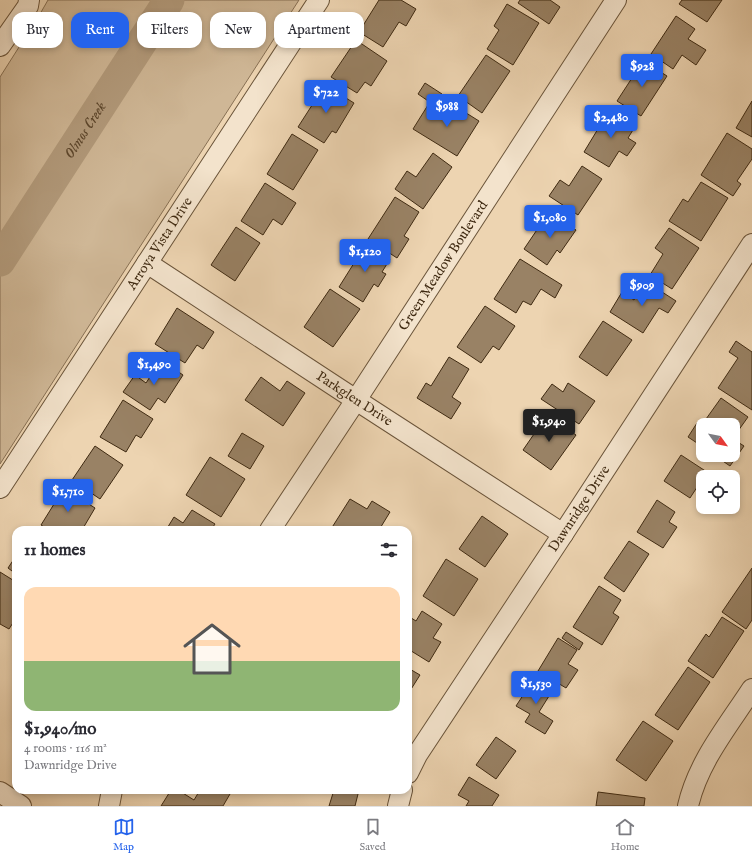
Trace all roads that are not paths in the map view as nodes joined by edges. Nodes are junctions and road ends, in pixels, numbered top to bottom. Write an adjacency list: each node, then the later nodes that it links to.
1 (29, 0): 4 (street)
2 (319, 0): 6 (street, Arroya Vista Drive)
3 (616, 0): 7 (street, Green Meadow Boulevard)
4 (0, 46)
5 (750, 250): 10 (street, Dawnridge Drive)
6 (147, 263): 7 (street, Parkglen Drive); 8 (street, Arroya Vista Drive)
7 (356, 400): 9 (street, Green Meadow Boulevard); 10 (street, Parkglen Drive)
8 (0, 488)
9 (273, 526)
10 (563, 534): 12 (street, Dawnridge Drive)
11 (752, 689): 19 (street)
12 (412, 765)
13 (0, 792): 16 (street)
14 (111, 794): 17 (street)
15 (401, 794): 18 (street)
16 (21, 806)
17 (109, 806)
18 (398, 806)
19 (688, 806)

